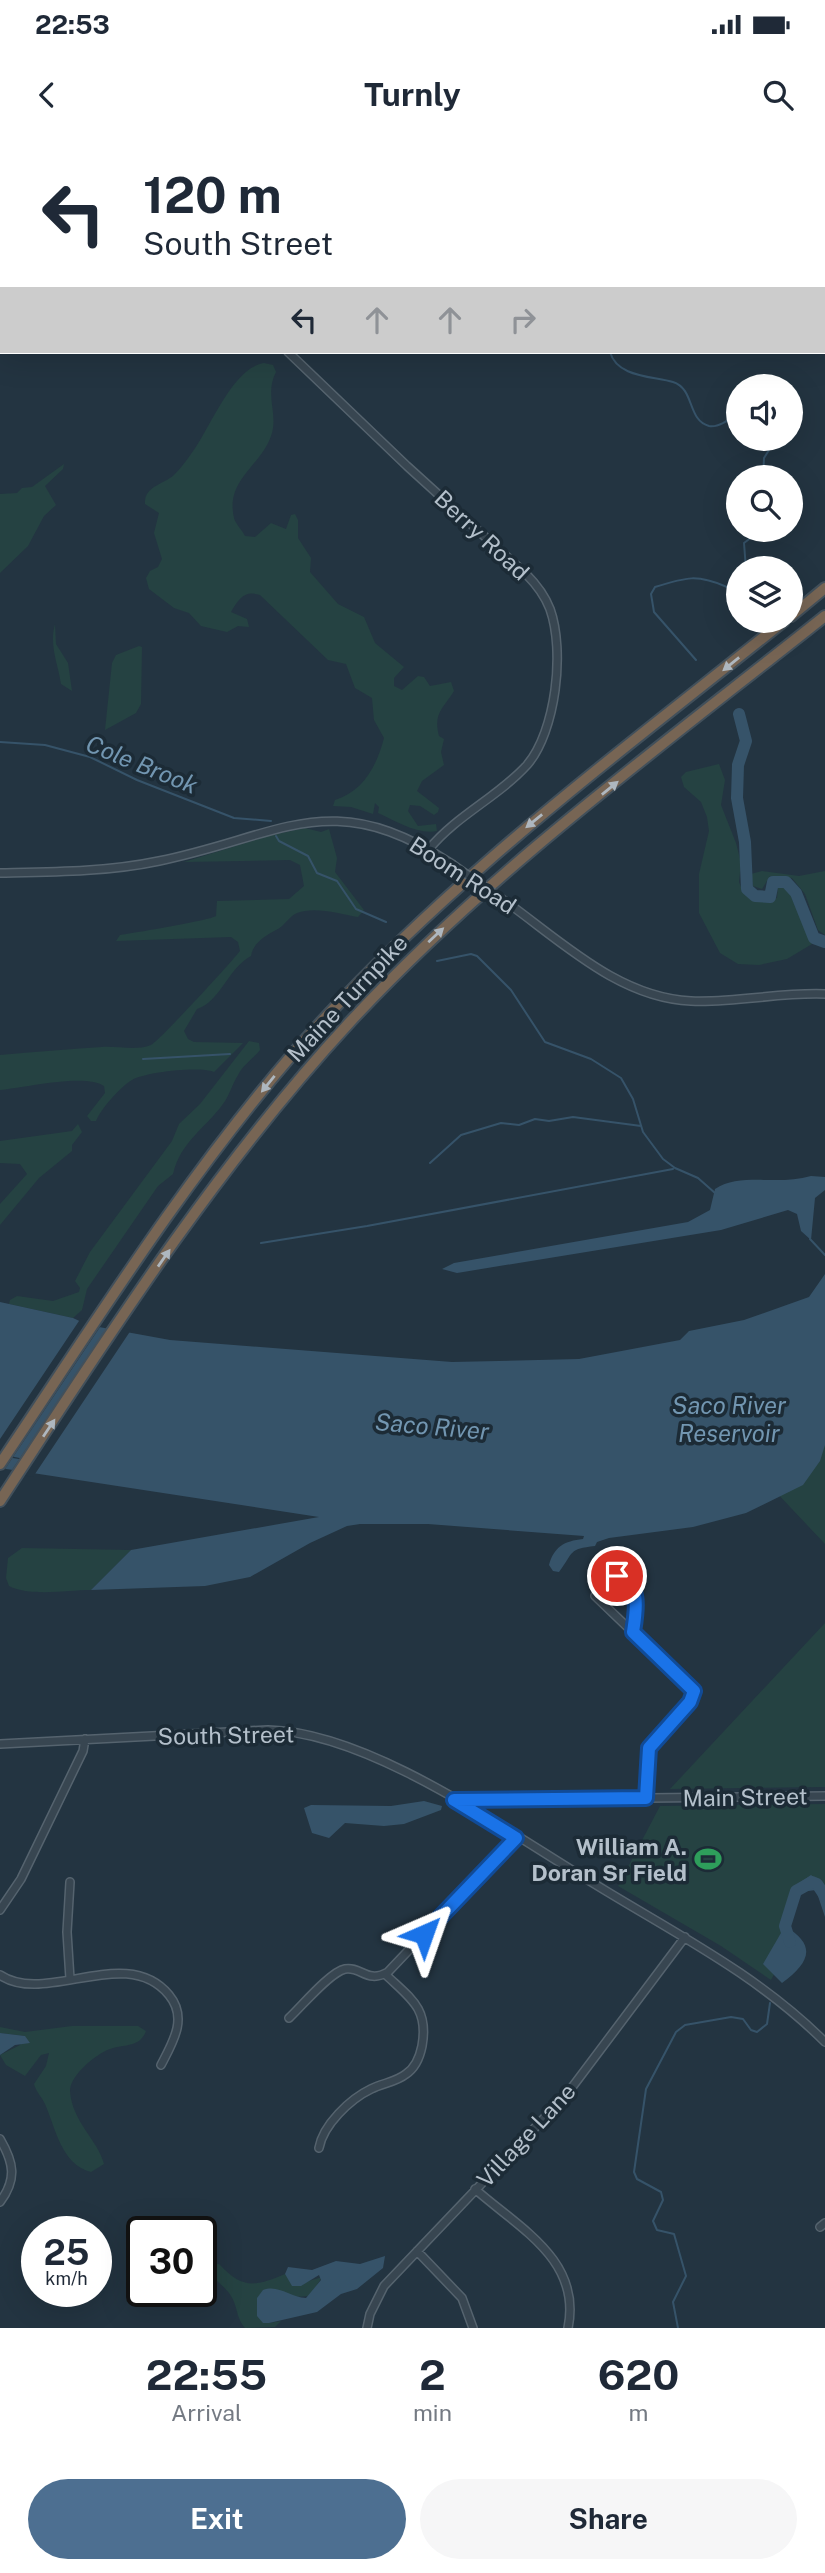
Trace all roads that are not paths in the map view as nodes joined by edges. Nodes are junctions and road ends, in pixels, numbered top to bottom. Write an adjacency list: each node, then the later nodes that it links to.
1 (290, 354): 6 (street, Berry Road)
2 (825, 588): 3 (highway)
3 (803, 606)
4 (825, 615): 10 (highway, Maine Turnpike, one-way to 4)
5 (769, 633): 9 (highway, Maine Turnpike, one-way to 9)
6 (429, 849): 7 (street, Boom Road); 8 (street, Boom Road, bridge)
7 (0, 873)
8 (825, 994)
9 (0, 1464)
10 (0, 1502)
11 (633, 1632): 11 (street); 15 (street)
12 (85, 1739): 13 (street, South Street); 16 (street, South Street); 19 (street)
13 (0, 1744)
14 (825, 1796): 15 (street, Main Street)
15 (646, 1798): 16 (street, Main Street)
16 (454, 1800): 17 (street, South Street)
17 (516, 1838): 20 (street, South Street); 22 (street)
18 (71, 1882): 23 (street)
19 (0, 1910)
20 (685, 1937): 25 (street, South Street); 29 (street, Village Lane)
21 (0, 1975): 23 (street)
22 (385, 1975): 24 (street); 28 (street)
23 (70, 1979): 26 (street)
24 (289, 2018)
25 (825, 2042)
26 (161, 2064)
27 (0, 2139): 30 (street)
28 (319, 2148)
29 (475, 2189): 31 (street, Village Lane); 34 (street)
30 (0, 2202)
31 (417, 2251): 32 (street, Village Lane); 33 (street)
32 (367, 2328)
33 (473, 2328)
34 (568, 2328)

